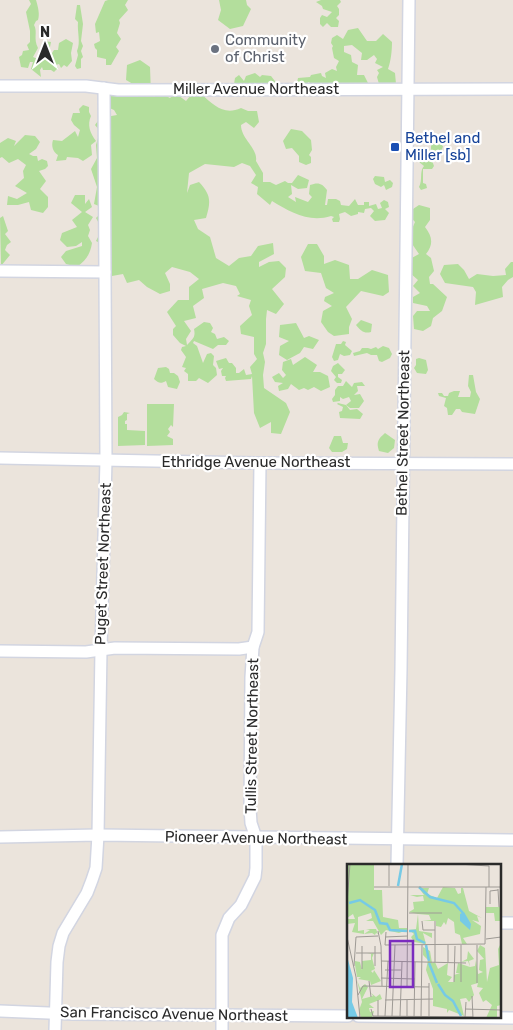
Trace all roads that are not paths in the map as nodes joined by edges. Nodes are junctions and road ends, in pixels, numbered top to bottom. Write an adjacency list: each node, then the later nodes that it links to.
1 (409, 0): 4 (street, Bethel Street Northeast)
2 (0, 86): 3 (street, Miller Avenue Northeast)
3 (104, 88): 4 (street, Miller Avenue Northeast); 7 (street, Puget Street Northeast)
4 (407, 88): 5 (street, Miller Avenue Northeast); 11 (street, Bethel Street Northeast)
5 (513, 89)
6 (0, 272): 7 (street)
7 (105, 272): 9 (street, Puget Street Northeast)
8 (0, 458): 9 (street, Ethridge Avenue Northeast)
9 (106, 460): 10 (street, Ethridge Avenue Northeast); 14 (street, Puget Street Northeast)
10 (260, 463): 11 (street, Ethridge Avenue Northeast); 13 (street, Tullis Street Northeast)
11 (403, 463): 12 (street, Ethridge Avenue Northeast); 19 (street, Bethel Street Northeast)
12 (513, 464)
13 (253, 647): 14 (street); 18 (street, Tullis Street Northeast)
14 (101, 650): 15 (street); 16 (street, Puget Street Northeast)
15 (0, 651)
16 (98, 835): 17 (street, Pioneer Avenue Northeast); 18 (street, Pioneer Avenue Northeast); 25 (street, Puget Street Northeast)
17 (0, 837)
18 (256, 838): 19 (street, Pioneer Avenue Northeast); 26 (street, Tullis Street Northeast)
19 (398, 839): 20 (street, Pioneer Avenue Northeast); 21 (street, Bethel Street Northeast)
20 (513, 840)
21 (397, 864)
22 (500, 923): 23 (street)
23 (513, 923)
24 (0, 1012): 25 (street, San Francisco Avenue Northeast)
25 (55, 1013): 26 (street, San Francisco Avenue Northeast); 30 (street, Puget Street Northeast)
26 (221, 1014): 27 (street, San Francisco Avenue Northeast); 31 (street, Tullis Street Northeast)
27 (347, 1016)
28 (500, 1018): 29 (street)
29 (513, 1018)
30 (55, 1030)
31 (222, 1030)

